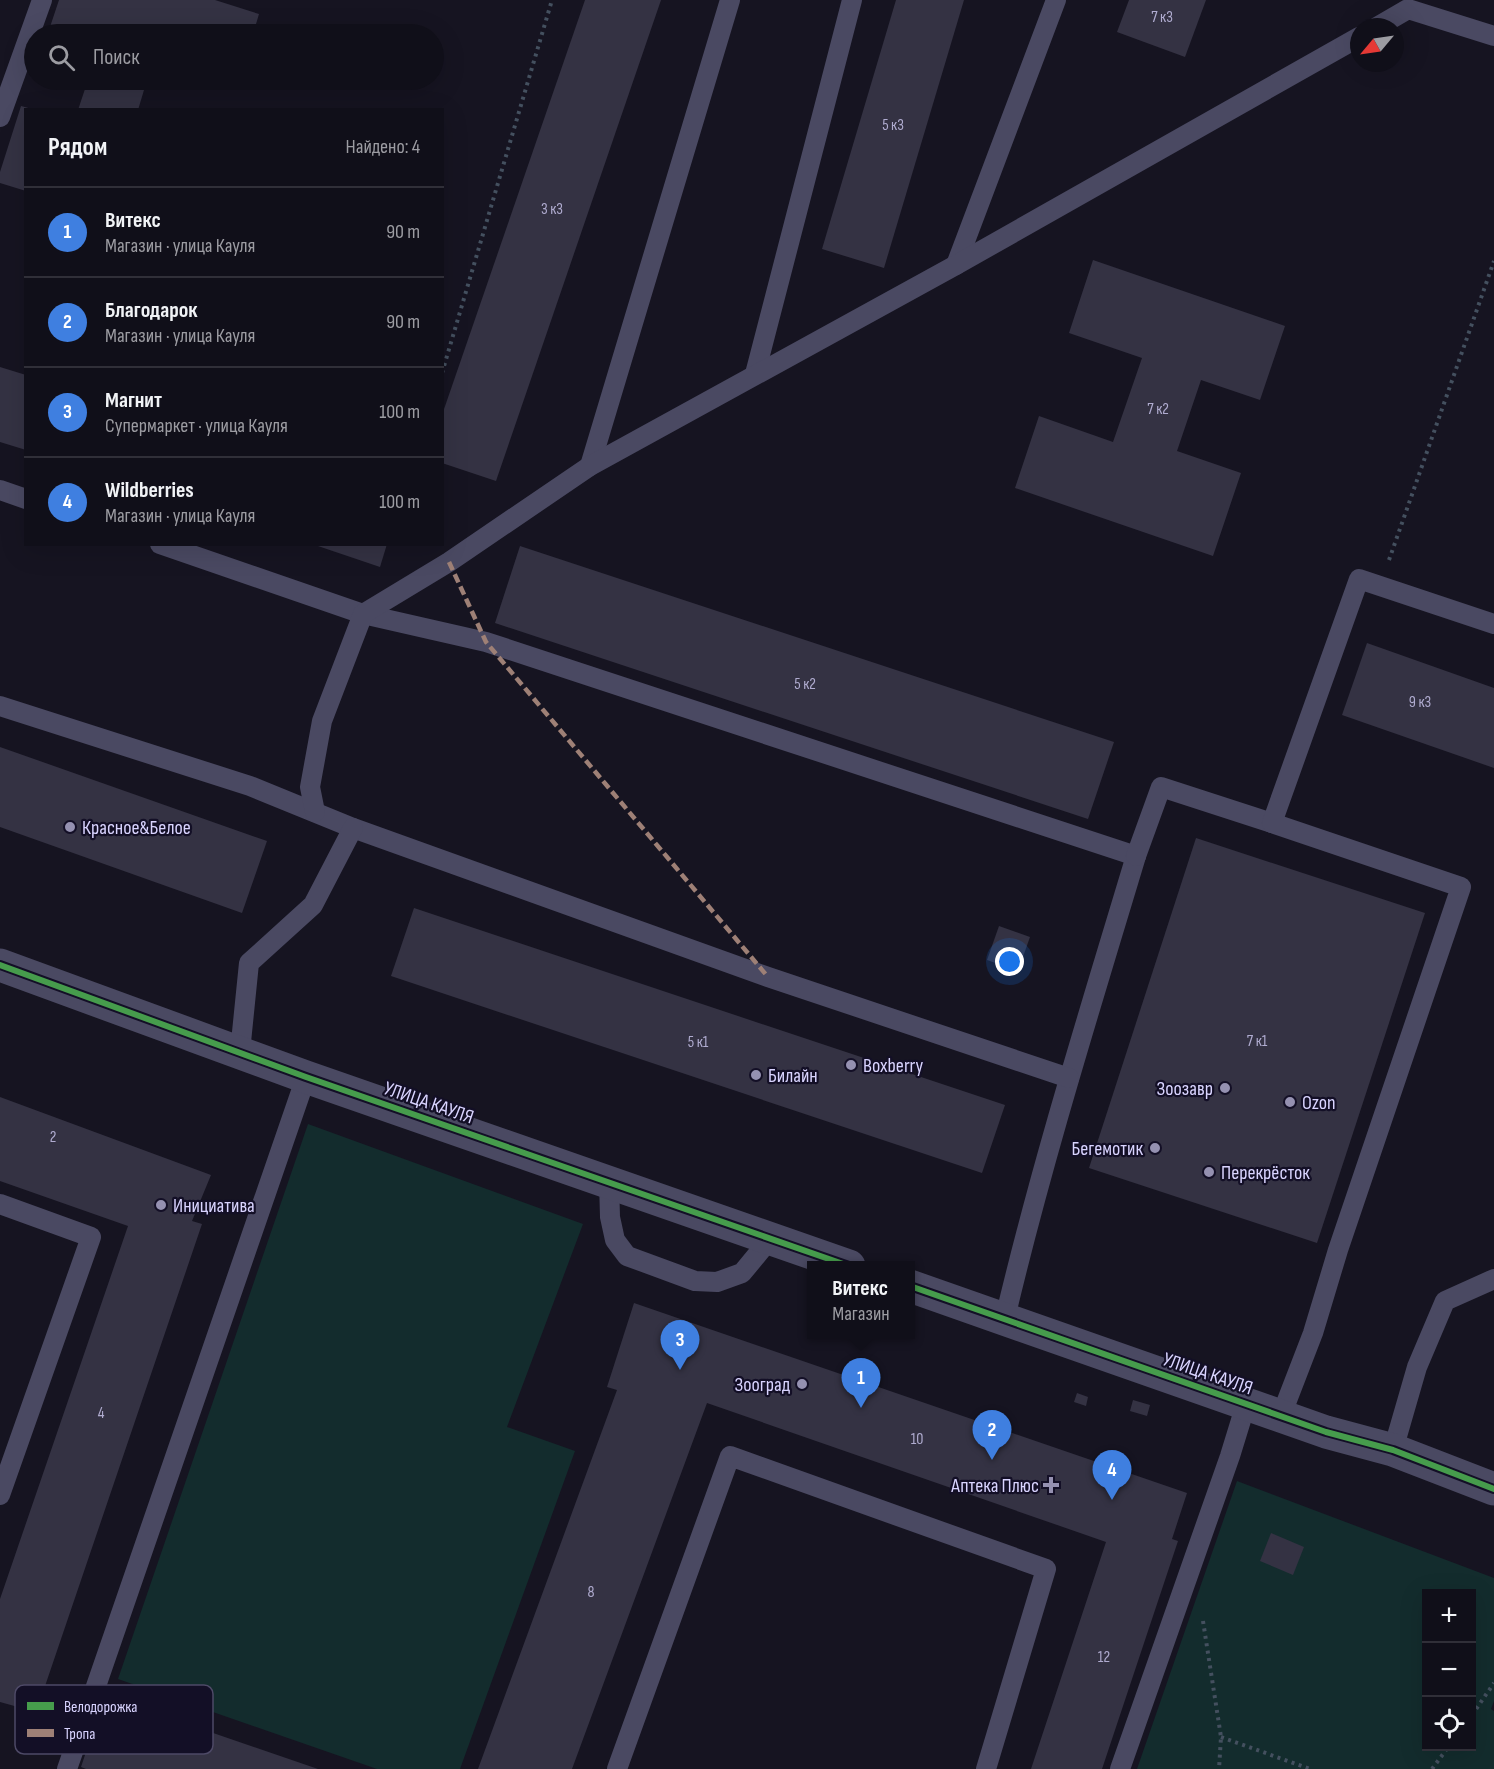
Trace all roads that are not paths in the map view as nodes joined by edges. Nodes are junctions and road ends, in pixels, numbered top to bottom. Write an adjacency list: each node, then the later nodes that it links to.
1 (42, 0): 7 (lane)
2 (730, 0): 14 (lane)
3 (852, 0): 13 (lane)
4 (1056, 0): 12 (lane)
5 (1410, 5): 6 (lane); 8 (lane)
6 (1390, 18)
7 (33, 24)
8 (1494, 36)
9 (1350, 42): 12 (lane)
10 (24, 50): 11 (lane)
11 (0, 117)
12 (956, 265): 13 (lane)
13 (755, 374): 14 (lane)
14 (590, 466): 18 (lane)
15 (0, 490): 16 (lane)
16 (24, 498)
17 (166, 546): 18 (lane)
18 (363, 614): 21 (lane); 24 (lane)
19 (1494, 624): 22 (lane)
20 (0, 706): 21 (lane)
21 (315, 812): 23 (lane)
22 (1272, 823): 24 (lane); 37 (lane)
23 (353, 828): 26 (lane); 28 (lane)
24 (1136, 856): 28 (lane)
25 (0, 965): 26 (street, УЛИЦА КАУЛЯ)
26 (240, 1052): 27 (street, УЛИЦА КАУЛЯ)
27 (306, 1077): 29 (street, УЛИЦА КАУЛЯ); 41 (lane)
28 (1069, 1078): 35 (lane)
29 (609, 1181): 31 (street, УЛИЦА КАУЛЯ); 31 (lane)
30 (0, 1204): 40 (lane)
31 (770, 1239): 32 (street, УЛИЦА КАУЛЯ)
32 (834, 1261)
33 (1494, 1278): 38 (lane)
34 (915, 1288): 35 (street, УЛИЦА КАУЛЯ)
35 (1005, 1318): 36 (street, УЛИЦА КАУЛЯ)
36 (1246, 1404): 37 (street, УЛИЦА КАУЛЯ); 46 (lane)
37 (1281, 1416): 38 (street, УЛИЦА КАУЛЯ)
38 (1393, 1450): 39 (street, УЛИЦА КАУЛЯ)
39 (1494, 1490)
40 (0, 1495)
41 (96, 1685)
42 (72, 1754): 43 (lane)
43 (67, 1769)
44 (617, 1769): 45 (lane)
45 (986, 1769)
46 (1120, 1769)

